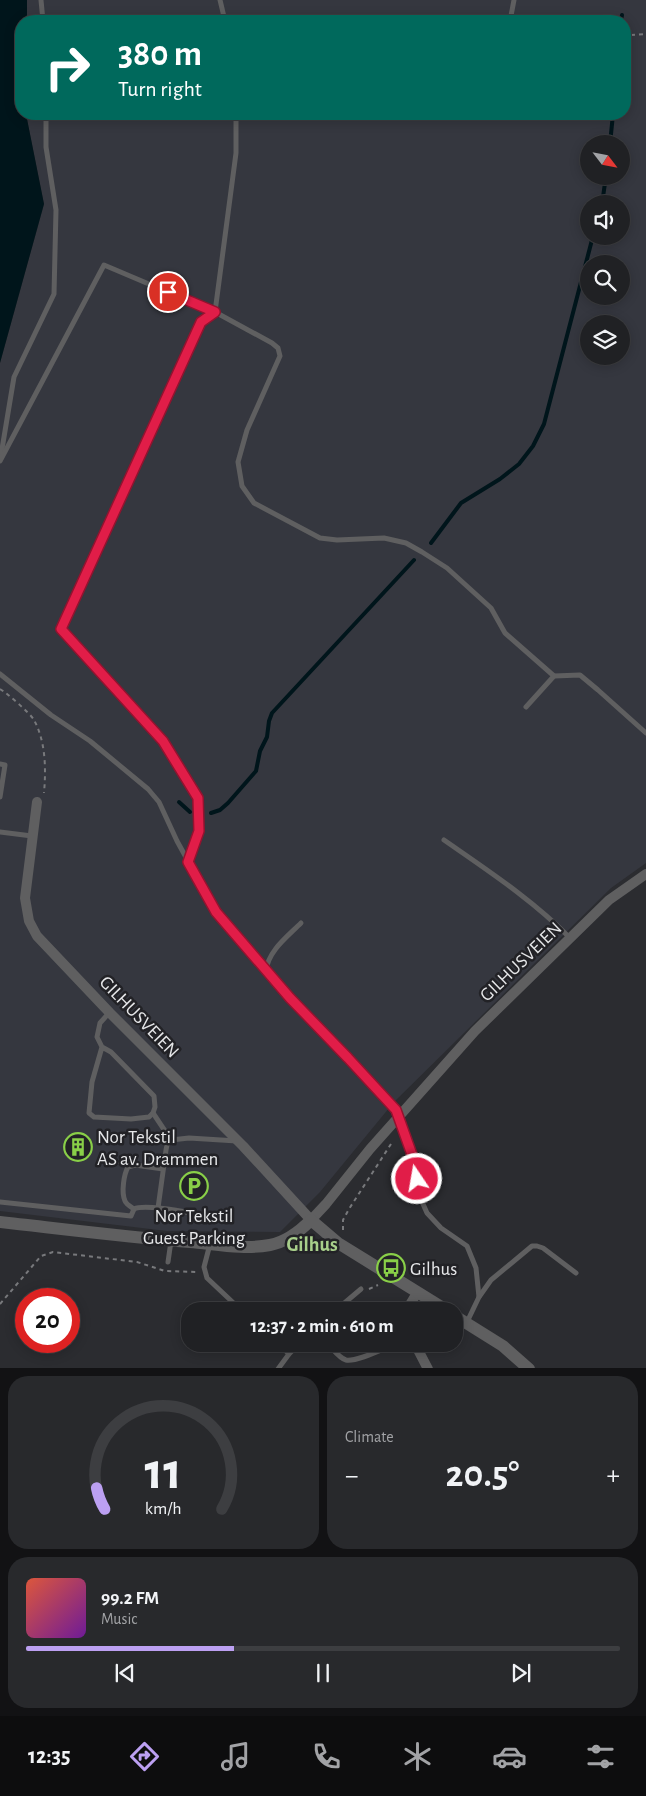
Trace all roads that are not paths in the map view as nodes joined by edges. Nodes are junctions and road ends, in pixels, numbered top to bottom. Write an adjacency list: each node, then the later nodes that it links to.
1 (41, 0): 4 (lane)
2 (220, 0): 5 (lane)
3 (514, 0): 6 (lane)
4 (42, 15)
5 (224, 15)
6 (511, 15)
7 (46, 120): 10 (lane)
8 (236, 120): 9 (lane)
9 (215, 312): 10 (lane); 12 (lane); 21 (lane)
10 (0, 460)
11 (0, 674): 21 (lane)
12 (554, 676): 13 (lane); 14 (lane)
13 (526, 707)
14 (645, 732)
15 (0, 764): 16 (lane)
16 (0, 797)
17 (40, 799): 19 (street, GILHUSVEIEN)
18 (0, 832): 19 (lane)
19 (33, 836): 26 (street, GILHUSVEIEN)
20 (444, 840): 24 (lane)
21 (188, 862): 25 (lane)
22 (646, 874): 24 (street, GILHUSVEIEN)
23 (301, 923): 25 (lane)
24 (570, 938): 29 (street, GILHUSVEIEN)
25 (266, 971): 29 (lane)
26 (110, 1013): 27 (lane); 31 (street, GILHUSVEIEN)
27 (102, 1047): 28 (lane); 28 (lane)
28 (153, 1113): 30 (lane)
29 (397, 1120): 37 (street, GILHUSVEIEN); 45 (lane)
30 (171, 1140): 31 (lane); 32 (lane)
31 (237, 1141): 37 (street, GILHUSVEIEN)
32 (163, 1169): 34 (lane); 35 (lane)
33 (0, 1202): 35 (lane)
34 (158, 1208): 35 (lane); 36 (lane)
35 (134, 1210)
36 (216, 1217)
37 (311, 1220): 40 (street); 44 (street, GILHUSVEIEN)
38 (0, 1222): 39 (street)
39 (171, 1240): 40 (street); 41 (lane)
40 (211, 1244): 46 (lane)
41 (168, 1262)
42 (576, 1273): 45 (lane)
43 (361, 1289): 47 (lane)
44 (417, 1293): 48 (street); 49 (street, GILHUSVEIEN)
45 (479, 1297): 51 (lane)
46 (232, 1302)
47 (346, 1302)
48 (412, 1302)
49 (432, 1302)
50 (463, 1321): 51 (street)
51 (467, 1323): 58 (street)
52 (336, 1352): 53 (lane)
53 (374, 1352)
54 (419, 1352): 57 (street)
55 (289, 1354): 56 (lane)
56 (278, 1368)
57 (428, 1368)
58 (529, 1368)

